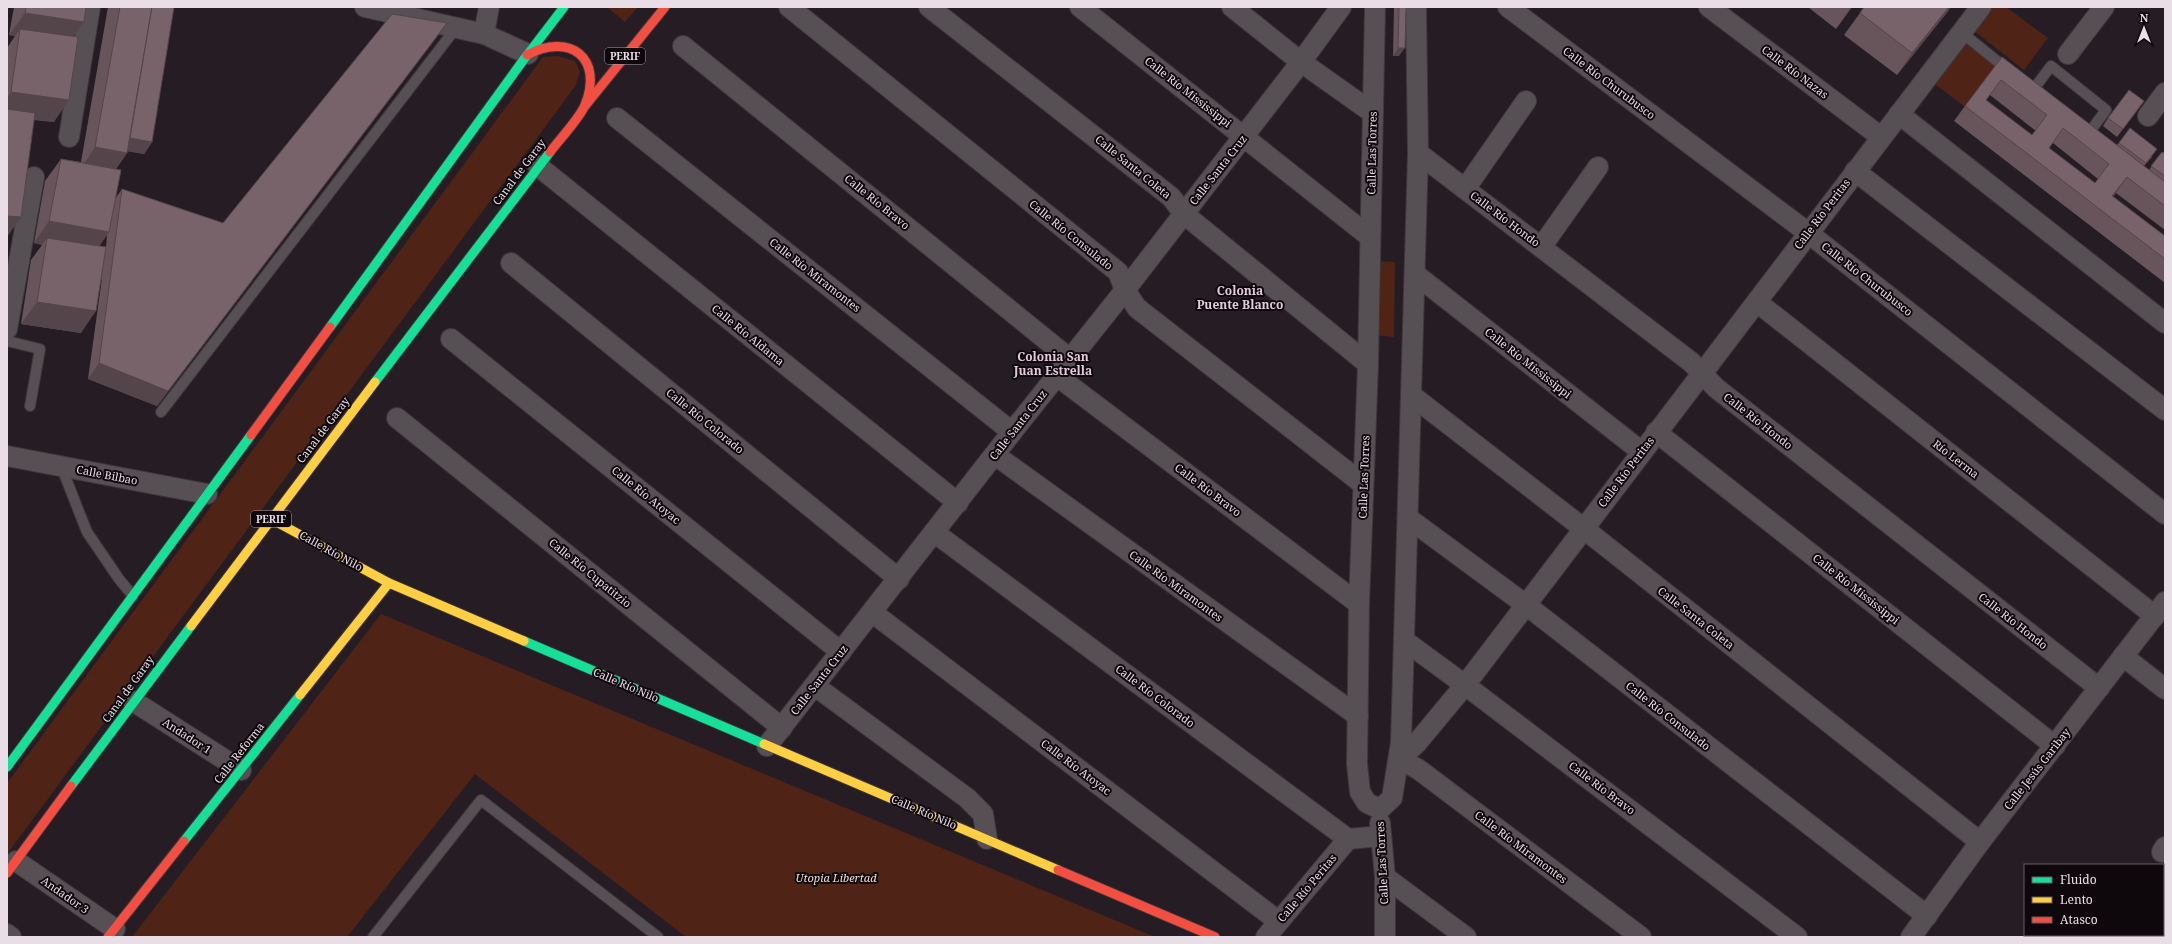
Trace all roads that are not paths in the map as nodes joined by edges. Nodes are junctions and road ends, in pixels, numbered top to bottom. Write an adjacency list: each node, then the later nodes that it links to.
1 (90, 7): 34 (street)
2 (365, 7): 17 (street)
3 (489, 7): 20 (street)
4 (564, 7): 22 (main road)
5 (665, 7): 27 (main road, Canal de Garay / PERIF)
6 (789, 7): 48 (street, Calle Río Consulado)
7 (929, 7): 42 (street, Calle Santa Coleta)
8 (1080, 7): 33 (street, Calle Río Mississippi)
9 (1232, 7): 24 (street)
10 (1341, 7): 24 (street, Calle Santa Cruz)
11 (1375, 7): 28 (street, Calle Las Torres)
12 (1416, 7): 36 (street)
13 (1508, 7): 43 (street, Calle Río Churubusco)
14 (1709, 7): 35 (street, Calle Río Nazas)
15 (2104, 7): 23 (street)
16 (1976, 9): 19 (street, Calle Río Peritas)
17 (405, 11): 18 (street)
18 (456, 28): 20 (street); 61 (lane)
19 (1961, 32): 29 (street, Calle Río Peritas); 32 (lane)
20 (484, 34): 22 (street)
21 (683, 46): 54 (street, Calle Río Bravo)
22 (528, 54): 27 (main road); 70 (main road)
23 (2068, 54)
24 (1301, 62): 28 (street); 33 (street, Calle Santa Cruz)
25 (2165, 93): 30 (street)
26 (1526, 101): 41 (street)
27 (585, 106): 37 (main road, Canal de Garay / PERIF)
28 (1373, 113): 44 (street, Calle Las Torres)
29 (1899, 114): 35 (street, Calle Río Peritas); 50 (street)
30 (2148, 116)
31 (617, 118): 63 (street, Calle Río Miramontes)
32 (2076, 124)
33 (1244, 136): 42 (street, Calle Santa Cruz); 44 (street, Calle Río Mississippi)
34 (69, 137)
35 (1881, 137): 39 (street, Calle Río Peritas)
36 (1418, 153): 41 (street, Calle Río Hondo); 47 (street)
37 (538, 166): 71 (street, Calle Río Aldama); 74 (main road, Canal de Garay / PERIF)
38 (1598, 167): 45 (street)
39 (1855, 171): 43 (street, Calle Río Peritas); 60 (street)
40 (34, 177): 51 (street)
41 (1465, 189): 45 (street, Calle Río Hondo)
42 (1184, 214): 48 (street, Calle Santa Cruz); 55 (street, Calle Santa Coleta)
43 (1807, 232): 49 (street, Calle Río Peritas); 72 (street, Calle Río Churubusco)
44 (1370, 237): 55 (street, Calle Las Torres)
45 (1542, 246): 56 (street, Calle Río Hondo)
46 (511, 262): 77 (street, Calle Río Colorado)
47 (1415, 274): 58 (street); 65 (street, Calle Río Mississippi)
48 (1125, 290): 54 (street, Calle Santa Cruz); 69 (street, Calle Río Consulado)
49 (1757, 302): 56 (street, Calle Río Peritas); 82 (street, Río Lerma)
50 (2165, 323)
51 (7, 329)
52 (451, 339): 85 (street, Calle Río Atoyac)
53 (7, 341): 59 (lane)
54 (1070, 359): 57 (street, Calle Santa Cruz)
55 (1368, 364): 69 (street, Calle Las Torres)
56 (1702, 374): 64 (street, Calle Río Peritas); 89 (street, Calle Río Hondo)
57 (1057, 376): 63 (street, Calle Santa Cruz); 80 (street, Calle Río Bravo)
58 (1411, 395): 73 (street); 75 (street, Calle Santa Coleta)
59 (30, 406)
60 (2165, 410)
61 (161, 412)
62 (397, 418): 93 (street, Calle Río Cupatitzio)
63 (1012, 432): 66 (street, Calle Santa Cruz)
64 (1656, 432): 65 (street, Calle Río Peritas); 95 (street, Calle Río Mississippi)
65 (1642, 452): 75 (street, Calle Río Peritas)
66 (995, 455): 71 (street, Calle Santa Cruz); 92 (street, Calle Río Miramontes)
67 (7, 456): 68 (street, Calle Bilbao)
68 (62, 466): 70 (street, Calle Bilbao); 79 (lane)
69 (1363, 484): 80 (street, Calle Las Torres)
70 (207, 494): 79 (main road)
71 (958, 503): 76 (street, Calle Santa Cruz)
72 (2165, 514)
73 (1408, 518): 81 (street, Calle Río Consulado); 84 (street)
74 (271, 519): 78 (main road, Calle Río Nilo); 91 (main road, Canal de Garay / PERIF)
75 (1583, 528): 81 (street, Calle Río Peritas); 105 (street, Calle Santa Coleta)
76 (935, 533): 77 (street, Calle Santa Cruz); 104 (street, Calle Río Colorado)
77 (899, 579): 83 (street, Calle Santa Cruz)
78 (389, 583): 94 (main road, Calle Río Nilo); 100 (main road, Calle Reforma)
79 (133, 596): 97 (main road)
80 (1360, 604): 92 (street, Calle Las Torres)
81 (1526, 606): 87 (street, Calle Río Peritas); 108 (street, Calle Río Consulado)
82 (2160, 609): 86 (street, Calle Jesús Garibay)
83 (873, 613): 85 (street, Calle Santa Cruz); 109 (street, Calle Río Atoyac)
84 (1405, 641): 87 (street, Calle Río Bravo); 98 (street)
85 (841, 652): 88 (street, Calle Santa Cruz)
86 (2123, 656): 89 (street, Calle Jesús Garibay); 90 (street)
87 (1465, 684): 98 (street, Calle Río Peritas); 120 (street, Calle Río Bravo)
88 (815, 686): 93 (street, Calle Santa Cruz); 103 (street)
89 (2099, 688): 95 (street, Calle Jesús Garibay)
90 (2165, 690)
91 (133, 701): 100 (street, Andador 1); 106 (main road, Canal de Garay / PERIF)
92 (1358, 716): 101 (street, Calle Las Torres)
93 (782, 728): 94 (street, Calle Santa Cruz)
94 (767, 746): 103 (main road, Calle Río Nilo)
95 (2055, 746): 105 (street, Calle Jesús Garibay)
96 (7, 749): 97 (lane)
97 (17, 754): 99 (main road)
98 (1399, 759): 101 (street); 119 (street, Calle Río Miramontes)
99 (7, 767)
100 (241, 770): 110 (main road, Calle Reforma)
101 (1380, 810): 102 (street, Calle Las Torres)
102 (1381, 836): 104 (street); 107 (street, Calle Las Torres)
103 (987, 839): 115 (main road, Calle Río Nilo)
104 (1348, 839): 109 (street, Calle Río Peritas)
105 (1980, 842): 108 (street, Calle Jesús Garibay)
106 (12, 867): 110 (street, Andador 3)
107 (1384, 877): 117 (street, Calle Las Torres); 118 (street)
108 (1927, 916): 121 (street, Calle Jesús Garibay)
109 (1278, 921): 116 (street, Calle Río Peritas)
110 (111, 933)
111 (7, 934): 112 (street)
112 (11, 937)
113 (373, 937): 114 (lane)
114 (658, 937)
115 (1215, 937)
116 (1266, 937)
117 (1385, 937)
118 (1466, 937)
119 (1641, 937)
120 (1797, 937)
121 (1911, 937)

